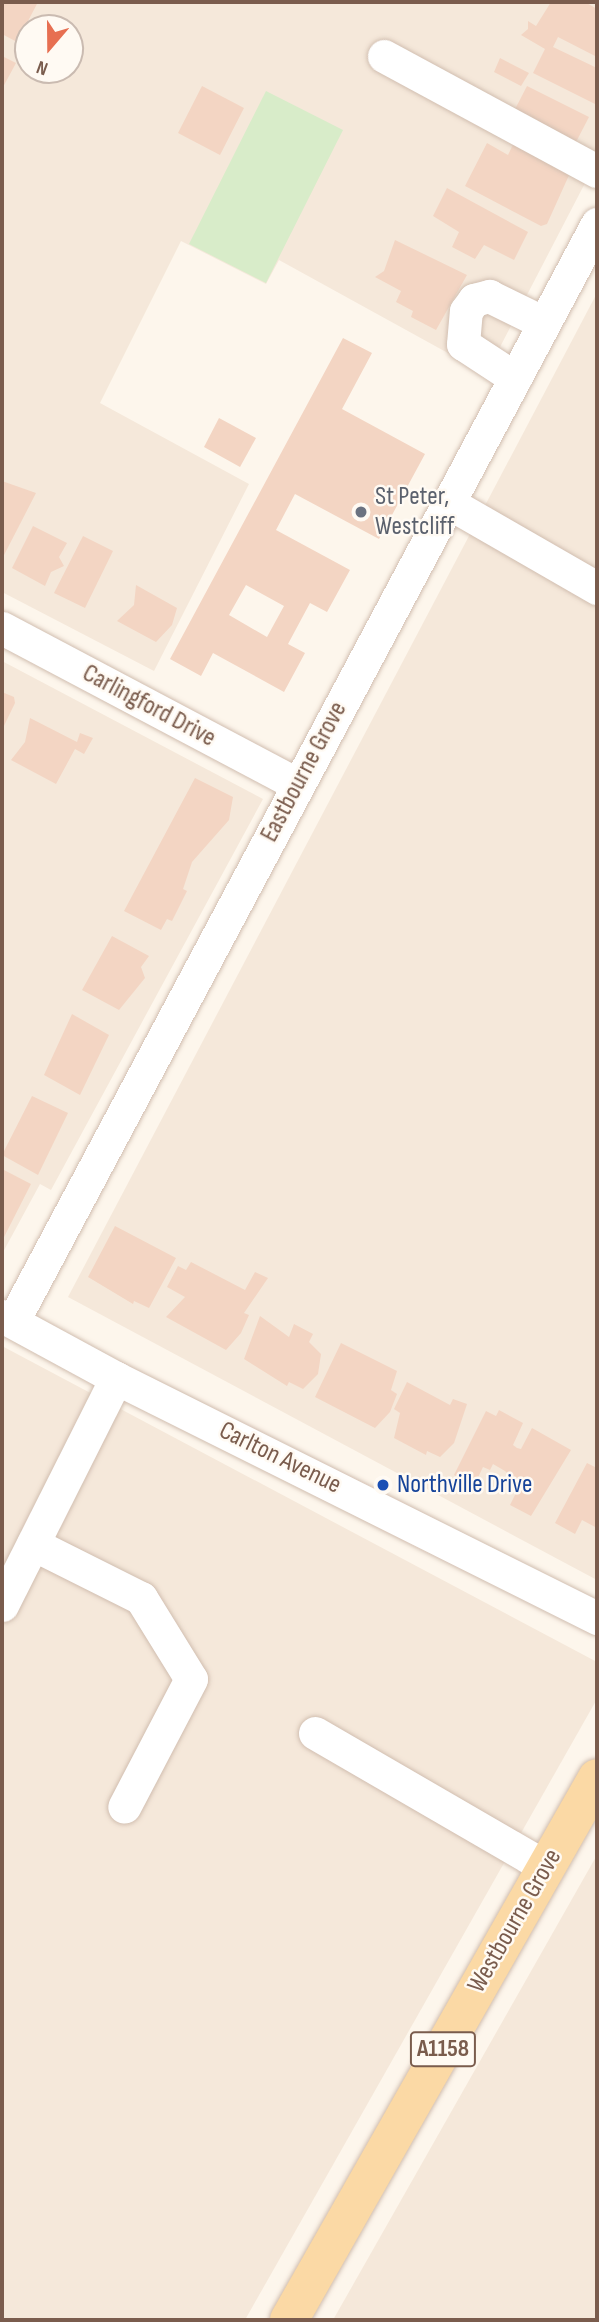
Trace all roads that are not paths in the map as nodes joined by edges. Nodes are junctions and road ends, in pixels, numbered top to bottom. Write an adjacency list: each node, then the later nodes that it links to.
1 (384, 55): 2 (street)
2 (597, 171)
3 (597, 224): 4 (street, Eastbourne Grove)
4 (544, 323): 5 (street, Eastbourne Grove); 5 (street)
5 (515, 378): 6 (street, Eastbourne Grove)
6 (449, 503): 7 (street); 9 (street, Eastbourne Grove)
7 (597, 588)
8 (2, 628): 9 (street, Carlingford Drive)
9 (297, 784): 10 (street, Eastbourne Grove)
10 (7, 1319): 11 (street, Carlton Avenue)
11 (116, 1378): 12 (street); 14 (street, Carlton Avenue)
12 (33, 1544): 13 (street); 17 (street)
13 (2, 1605)
14 (597, 1618)
15 (315, 1733): 18 (street)
16 (597, 1778): 18 (main road, Westbourne Grove / A1158)
17 (124, 1807)
18 (546, 1867): 19 (main road, Westbourne Grove / A1158)
19 (289, 2320)

